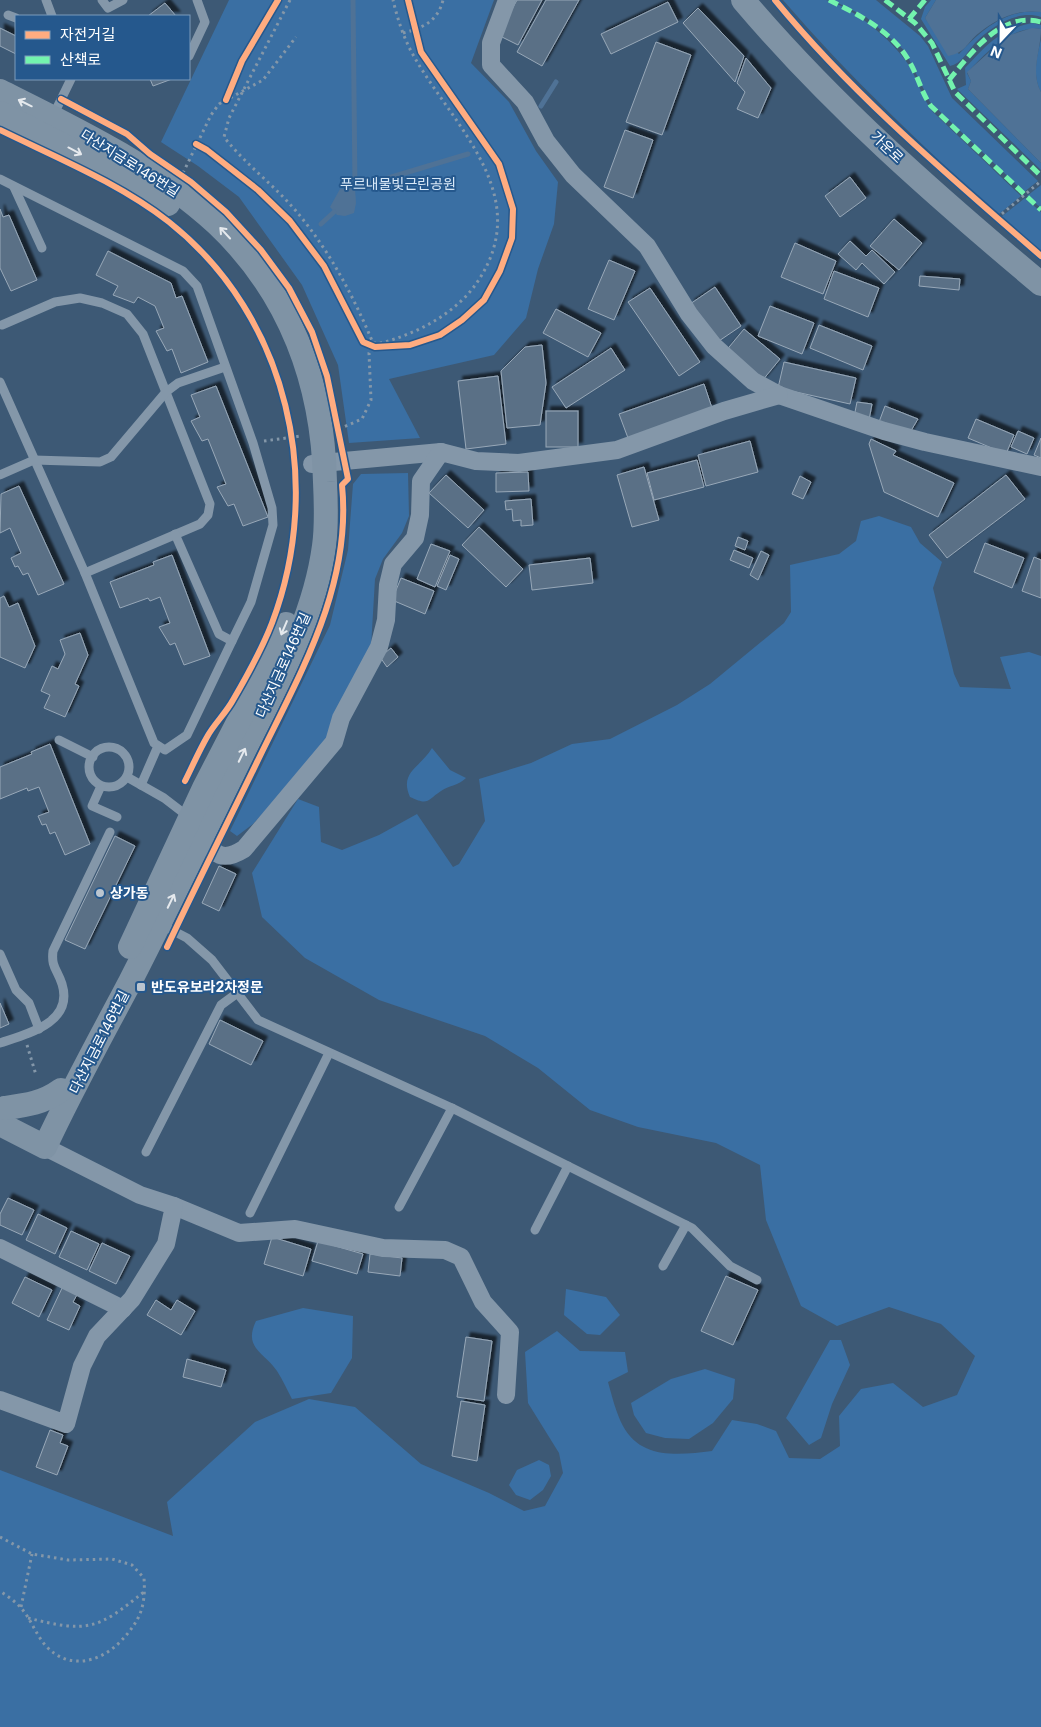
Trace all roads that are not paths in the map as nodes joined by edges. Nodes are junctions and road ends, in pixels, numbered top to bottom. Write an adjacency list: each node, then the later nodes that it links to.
1 (46, 0): 7 (lane)
2 (102, 0): 3 (lane)
3 (123, 0)
4 (197, 0): 8 (lane)
5 (507, 0): 21 (street)
6 (743, 0): 16 (street, 가운로)
7 (52, 15)
8 (190, 54)
9 (71, 80): 12 (lane)
10 (0, 91): 12 (street, 다산지금로146번길, one-way to 10)
11 (0, 113): 12 (street, 다산지금로146번길)
12 (48, 126): 25 (street, 다산지금로146번길, one-way to 25); 25 (street, 다산지금로146번길, one-way to 12)
13 (0, 179): 14 (lane)
14 (14, 187): 15 (lane); 18 (lane)
15 (42, 248)
16 (1041, 284)
17 (1, 327): 20 (lane)
18 (224, 367): 20 (lane); 30 (lane)
19 (0, 382): 22 (lane)
20 (166, 392): 24 (lane); 28 (lane)
21 (779, 395): 23 (street); 26 (street)
22 (3, 399): 24 (lane)
23 (441, 452): 25 (street); 40 (street)
24 (34, 460): 27 (lane); 29 (lane)
25 (327, 463): 38 (street, 다산지금로146번길, one-way to 38); 40 (street, 다산지금로146번길, one-way to 25)
26 (1041, 467)
27 (0, 474)
28 (175, 534): 29 (lane); 30 (lane)
29 (85, 573): 32 (lane)
30 (232, 640): 32 (lane)
31 (58, 740): 33 (lane)
32 (158, 746): 35 (lane)
33 (93, 757): 34 (lane); 36 (lane)
34 (127, 777): 35 (lane); 36 (lane)
35 (141, 785): 38 (lane)
36 (101, 786): 37 (lane)
37 (117, 817)
38 (190, 818): 40 (lane); 47 (street, 다산지금로146번길)
39 (110, 832): 44 (lane)
40 (202, 838): 41 (street, 다산지금로146번길, one-way to 40)
41 (160, 924): 43 (lane); 50 (street, 다산지금로146번길)
42 (0, 954): 44 (lane)
43 (236, 994): 46 (lane); 51 (lane)
44 (39, 1029): 45 (lane)
45 (0, 1043)
46 (329, 1053): 48 (lane); 55 (lane)
47 (61, 1090): 49 (street); 50 (street, 다산지금로146번길)
48 (452, 1108): 52 (lane); 54 (lane)
49 (2, 1112): 50 (street)
50 (43, 1138): 53 (street)
51 (146, 1152)
52 (568, 1166): 56 (lane); 57 (lane)
53 (166, 1203): 61 (street); 62 (street)
54 (399, 1207)
55 (250, 1213)
56 (686, 1225): 59 (lane); 60 (lane)
57 (535, 1230)
58 (0, 1248): 61 (street)
59 (663, 1266)
60 (758, 1280)
61 (123, 1309): 63 (street)
62 (506, 1395)
63 (0, 1400)

